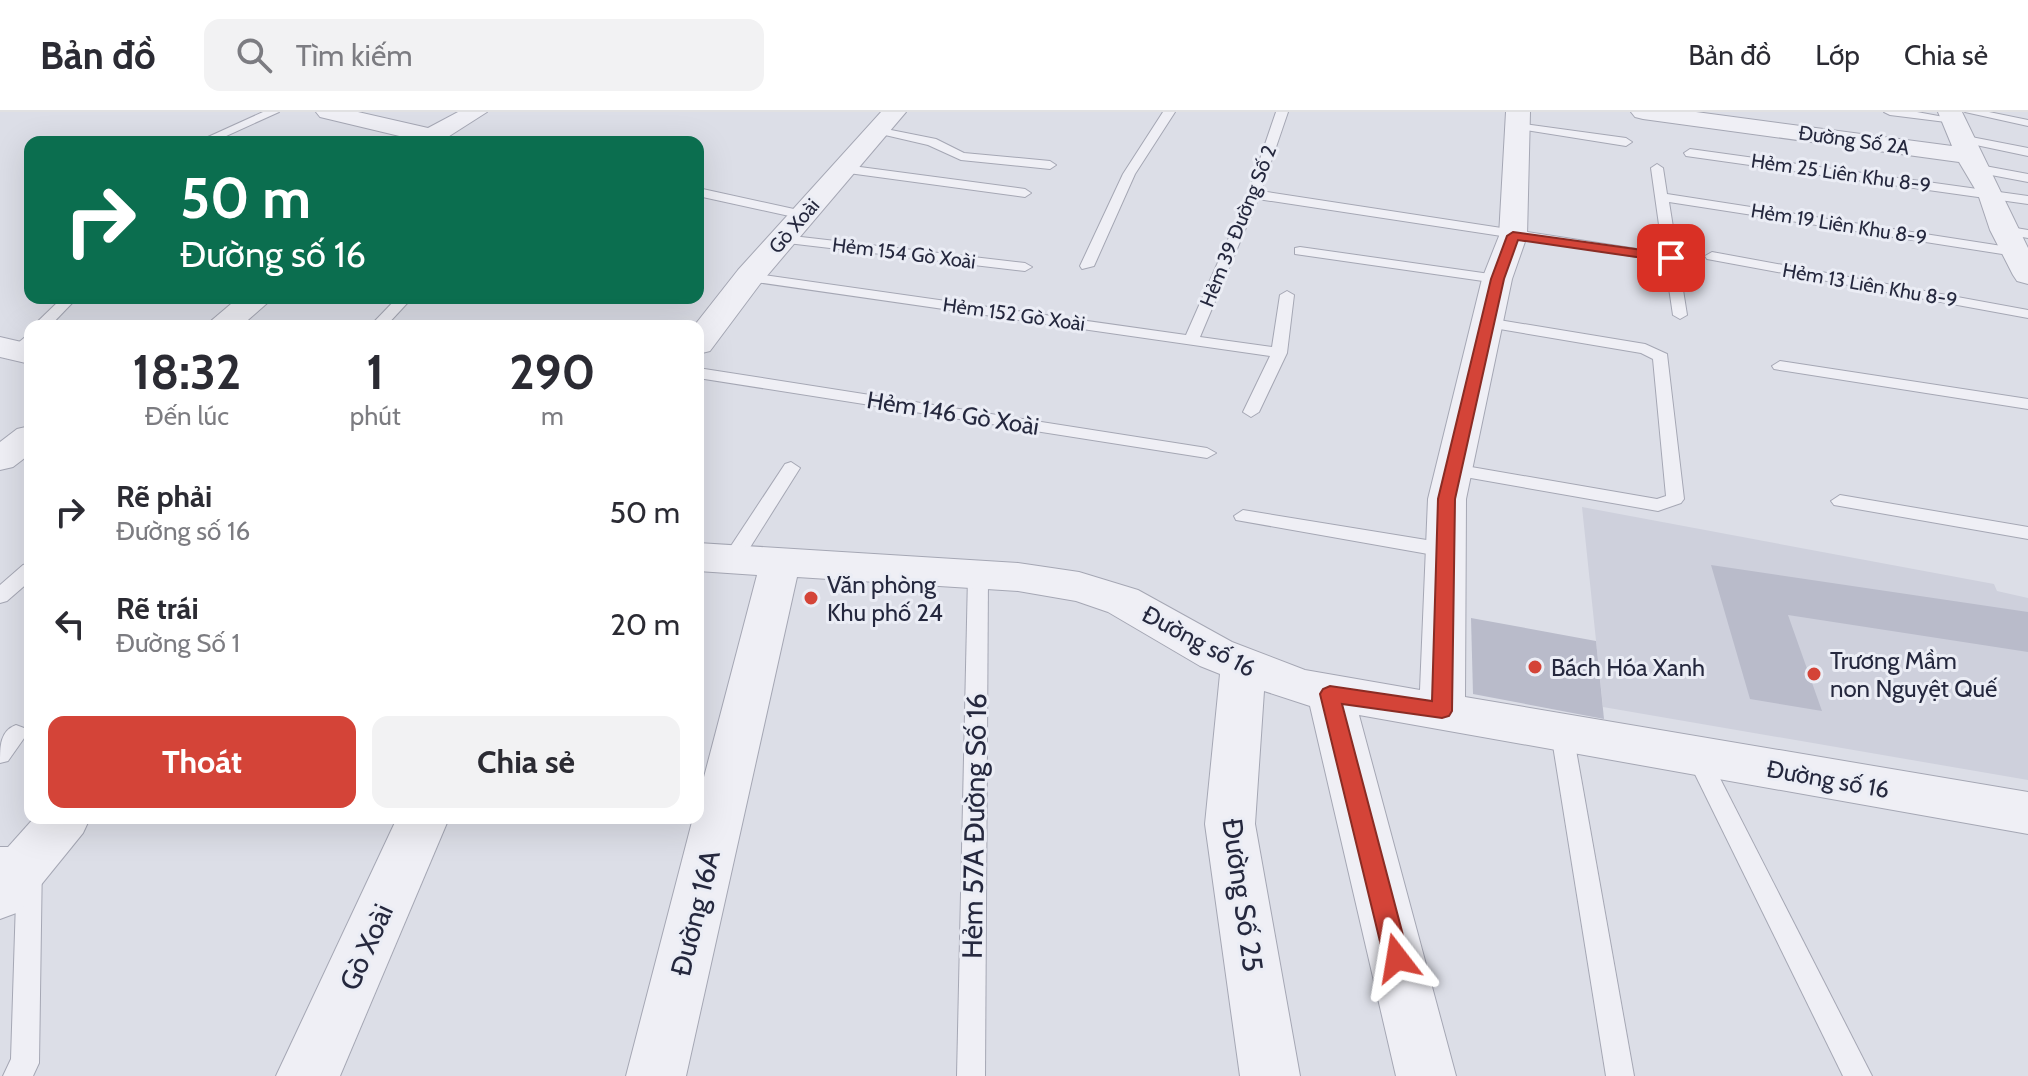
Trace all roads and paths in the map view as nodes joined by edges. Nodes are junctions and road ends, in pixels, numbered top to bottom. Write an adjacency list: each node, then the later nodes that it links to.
1 (273, 112): 12 (lane)
2 (328, 112): 13 (street)
3 (475, 112): 14 (street)
4 (1169, 112): 35 (lane)
5 (1282, 112): 24 (lane, Hẻm 39 Đường Số 2)
6 (1643, 112): 11 (street, Đường Số 2A)
7 (1890, 112): 11 (lane)
8 (1518, 119): 15 (lane); 29 (street)
9 (885, 121): 18 (lane); 20 (street, Gò Xoài)
10 (2028, 123): 11 (lane)
11 (1963, 135): 16 (lane); 21 (lane); 25 (street)
12 (217, 136)
13 (415, 136)
14 (431, 136)
15 (1626, 142)
16 (2028, 152)
17 (1690, 153): 25 (lane, Hẻm 25 Liên Khu 8-9)
18 (1050, 165)
19 (1657, 168): 26 (lane)
20 (845, 169): 23 (lane); 28 (street, Gò Xoài)
21 (2028, 178)
22 (704, 193): 28 (lane)
23 (1025, 193)
24 (1254, 194): 29 (lane); 50 (lane, Hẻm 39 Đường Số 2)
25 (1991, 194): 27 (lane, Hẻm 25 Liên Khu 8-9); 31 (street)
26 (1664, 197): 31 (lane, Hẻm 19 Liên Khu 8-9); 34 (lane)
27 (2028, 200)
28 (803, 215): 30 (street, Gò Xoài)
29 (1513, 236): 34 (lane); 38 (street)
30 (784, 239): 36 (lane, Hẻm 154 Gò Xoài); 37 (street, Gò Xoài)
31 (2019, 248)
32 (1300, 251): 38 (lane)
33 (1712, 256): 43 (lane, Hẻm 13 Liên Khu 8-9)
34 (1671, 258): 44 (lane)
35 (1087, 266)
36 (1025, 267)
37 (749, 277): 49 (street, Gò Xoài); 50 (lane, Hẻm 152 Gò Xoài)
38 (1497, 279): 48 (street)
39 (1287, 295): 51 (lane)
40 (64, 304): 45 (lane)
41 (250, 304): 46 (street)
42 (399, 304): 47 (lane)
43 (2028, 314)
44 (1680, 315)
45 (47, 320)
46 (229, 320)
47 (384, 320)
48 (1487, 323): 58 (street); 58 (lane)
49 (704, 336)
50 (1192, 339): 51 (lane, Hẻm 152 Gò Xoài)
51 (1279, 353): 55 (lane)
52 (1780, 366): 54 (lane)
53 (704, 374): 56 (lane, Hẻm 146 Gò Xoài)
54 (2028, 404)
55 (1251, 412)
56 (1207, 453)
57 (791, 468): 63 (lane)
58 (1454, 470): 62 (street)
59 (1840, 501): 61 (lane)
60 (1243, 516): 62 (lane)
61 (2028, 533)
62 (1445, 550): 69 (street)
63 (737, 560): 65 (street, Đường số 16); 74 (street, Đường 16A)
64 (24, 575): 66 (lane)
65 (978, 576): 67 (street, Đường số 16); 83 (lane, Hẻm 57A Đường Số 16)
66 (0, 596)
67 (1243, 666): 68 (street, Đường số 16); 84 (street, Đường Số 25)
68 (1330, 694): 69 (street, Đường số 16); 85 (street)
69 (1442, 711): 70 (street, Đường số 16)
70 (1562, 733): 73 (street, Đường số 16); 86 (lane)
71 (16, 734): 72 (lane)
72 (0, 754)
73 (1697, 756): 75 (street, Đường số 16); 87 (lane)
74 (704, 770)
75 (2028, 813)
76 (59, 824): 79 (street)
77 (420, 824): 81 (street, Gò Xoài)
78 (696, 824): 82 (street, Đường 16A)
79 (10, 870): 80 (lane)
80 (17, 1076)
81 (308, 1076)
82 (656, 1076)
83 (971, 1076)
84 (1270, 1076)
85 (1426, 1076)
86 (1620, 1076)
87 (1858, 1076)

